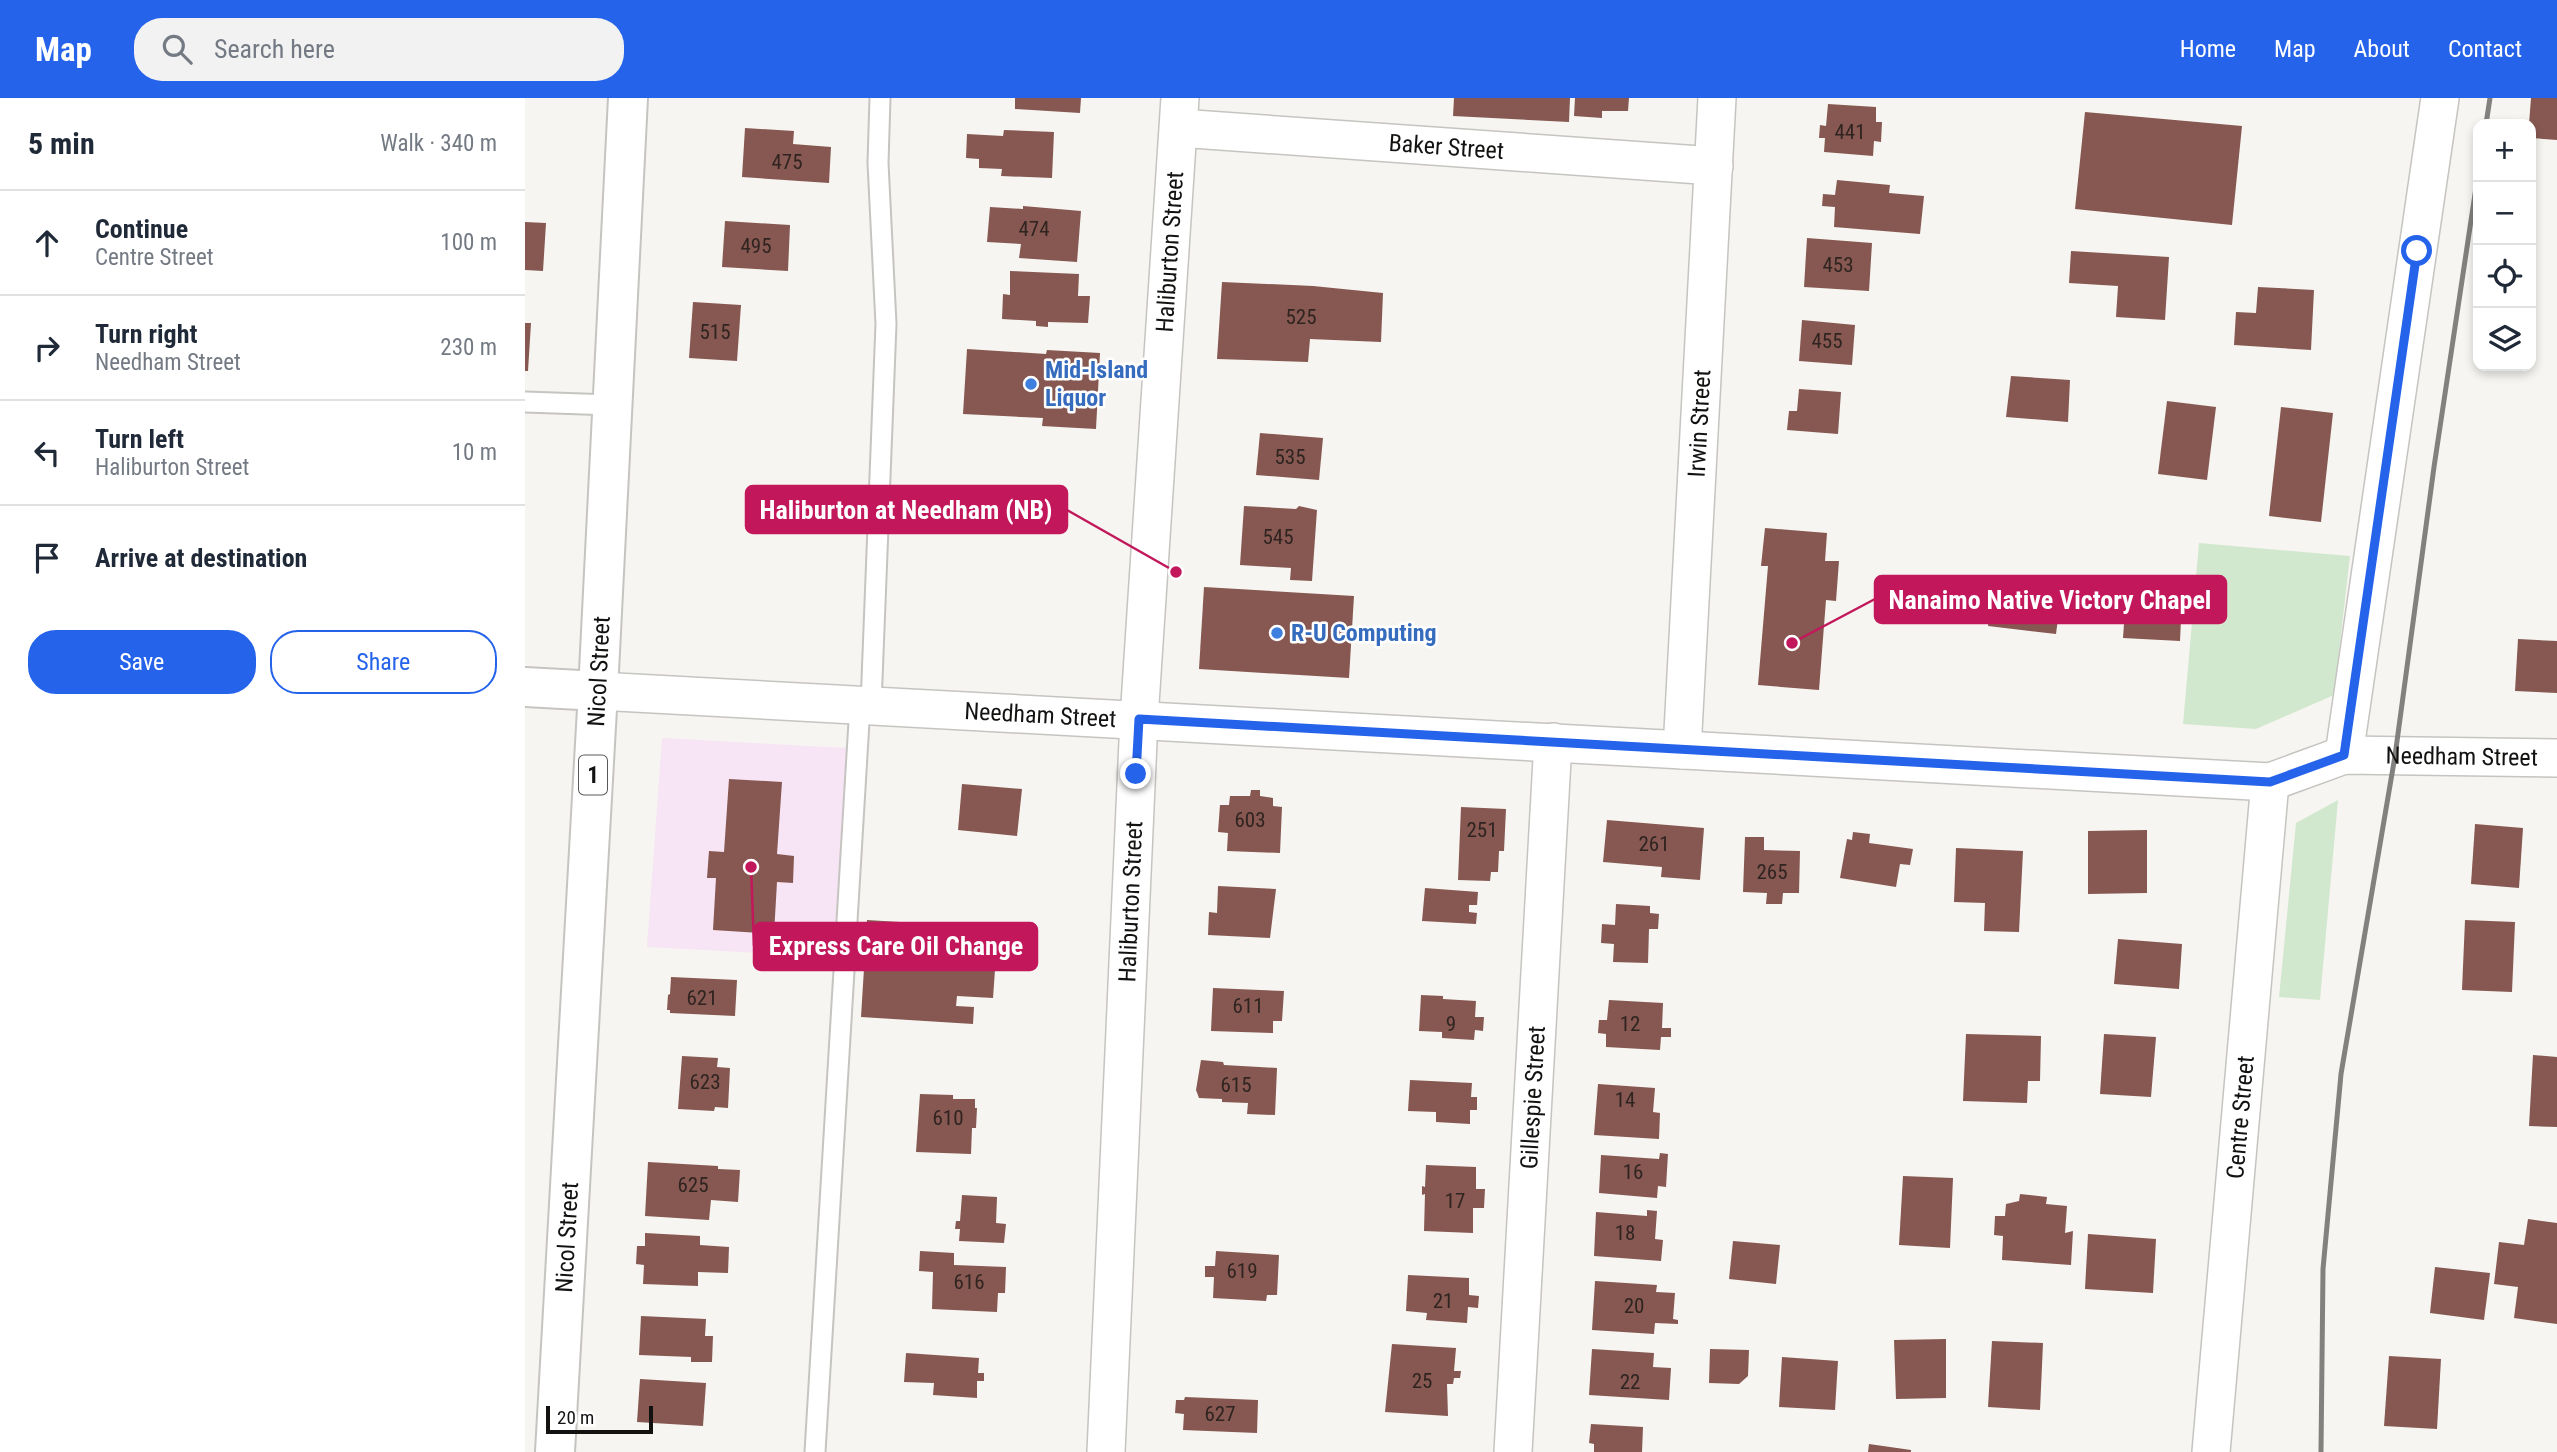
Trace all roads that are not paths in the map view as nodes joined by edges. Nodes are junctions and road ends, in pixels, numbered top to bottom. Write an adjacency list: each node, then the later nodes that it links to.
1 (628, 98): 8 (main road, Nicol Street / 1)
2 (880, 98): 11 (lane)
3 (1717, 98): 6 (street, Irwin Street)
4 (2440, 98): 15 (street)
5 (1179, 113): 6 (street, Baker Street); 12 (street, Haliburton Street)
6 (1714, 166): 14 (street, Irwin Street)
7 (525, 402): 8 (lane)
8 (612, 405): 10 (main road, Nicol Street / 1)
9 (525, 687): 10 (main road, Needham Street)
10 (598, 691): 11 (street, Needham Street); 18 (main road, Nicol Street / 1)
11 (865, 705): 12 (street, Needham Street); 19 (lane)
12 (1139, 719): 13 (street, Needham Street); 20 (street, Haliburton Street)
13 (1553, 742): 14 (street, Needham Street); 21 (street, Gillespie Street)
14 (1682, 750): 17 (street, Needham Street)
15 (2344, 755): 16 (street, Needham Street); 17 (street, Needham Street)
16 (2557, 758)
17 (2270, 782): 22 (street, Centre Street)
18 (555, 1452)
19 (815, 1452)
20 (1106, 1452)
21 (1513, 1452)
22 (2211, 1452)

